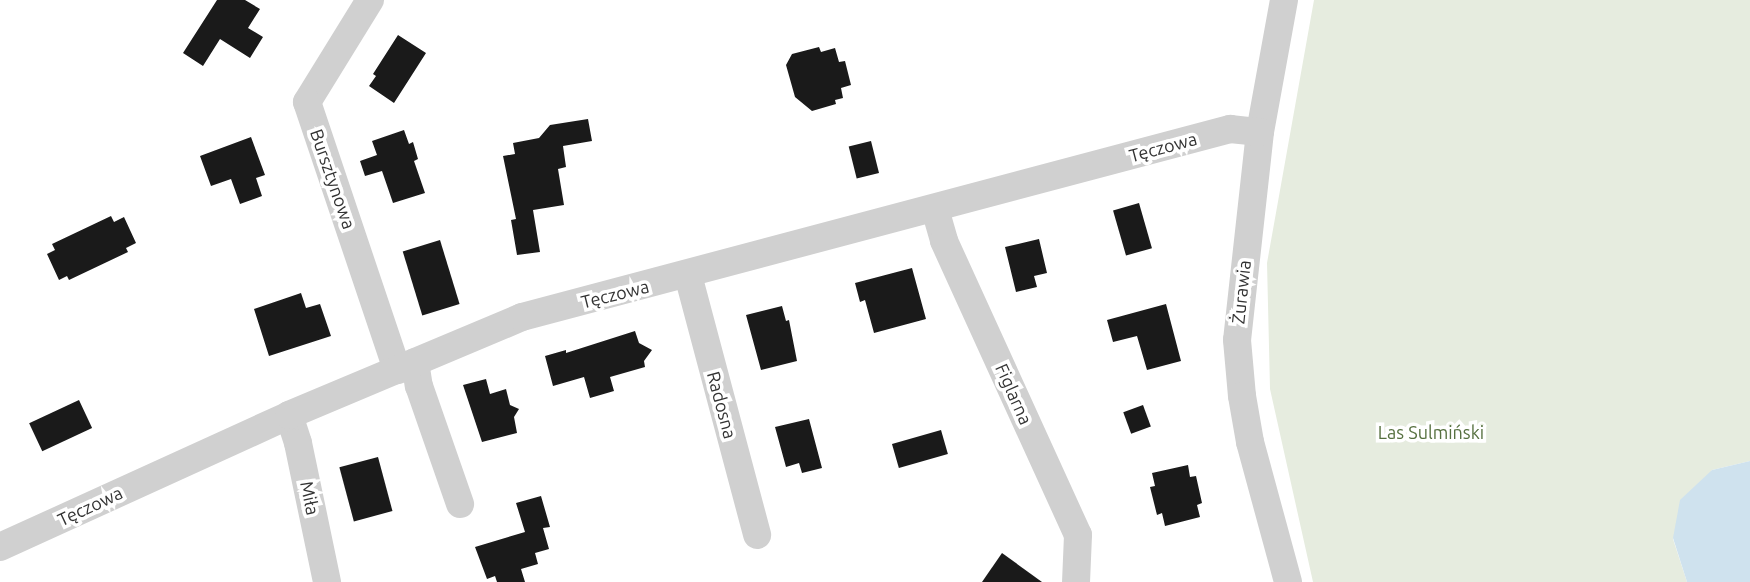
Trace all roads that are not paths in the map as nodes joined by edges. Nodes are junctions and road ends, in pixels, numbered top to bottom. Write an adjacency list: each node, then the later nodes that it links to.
1 (370, 0): 6 (street, Bursztynowa)
2 (1284, 0): 3 (street, Żurawia)
3 (1260, 132): 4 (street, Tęczowa); 13 (street, Żurawia)
4 (935, 209): 5 (street, Tęczowa); 12 (street, Figlarna)
5 (688, 275): 6 (street, Tęczowa); 9 (street, Radosna)
6 (406, 366): 7 (street, Tęczowa); 8 (street)
7 (289, 415): 10 (street, Tęczowa); 11 (street, Miła)
8 (460, 504)
9 (757, 534)
10 (0, 547)
11 (327, 582)
12 (1076, 582)
13 (1288, 582)

